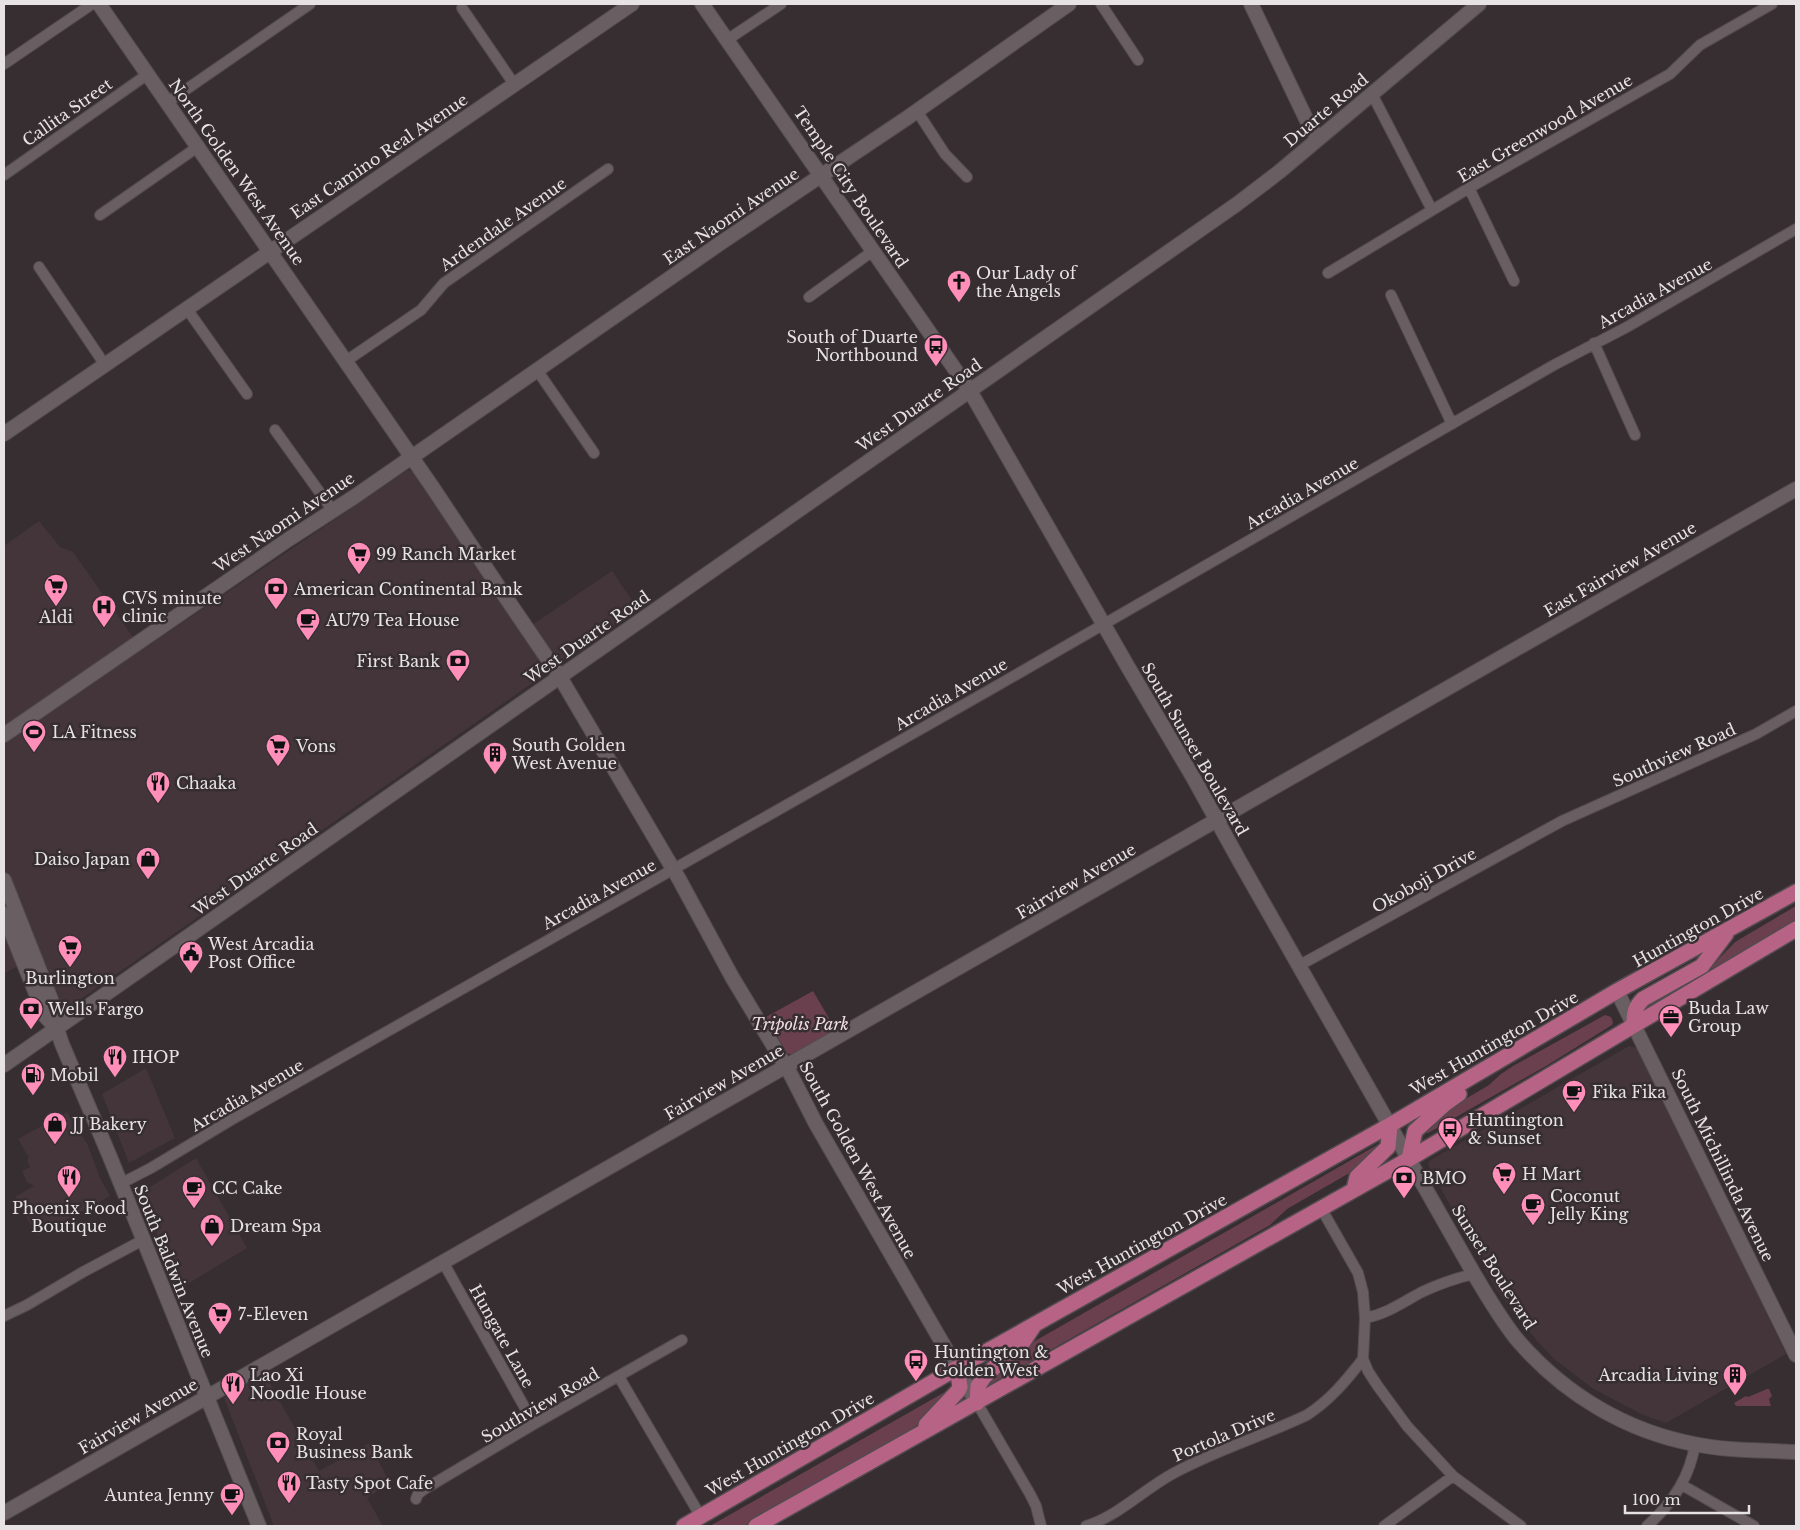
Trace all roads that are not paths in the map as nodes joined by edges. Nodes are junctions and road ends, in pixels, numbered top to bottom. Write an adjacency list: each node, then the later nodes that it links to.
1 (310, 4): 18 (street)
2 (632, 4): 16 (street, East Camino Real Avenue)
3 (702, 4): 12 (street, Temple City Boulevard)
4 (780, 4): 12 (street)
5 (1069, 4): 19 (street, East Naomi Avenue)
6 (1101, 4): 13 (street)
7 (1252, 4): 20 (street)
8 (1479, 4): 17 (street, Duarte Road)
9 (1772, 4): 26 (street, East Greenwood Avenue)
10 (102, 5): 14 (street); 15 (street, North Golden West Avenue)
11 (462, 8): 16 (street)
12 (728, 40): 24 (street, Temple City Boulevard)
13 (1138, 60)
14 (4, 64)
15 (148, 74): 18 (street, North Golden West Avenue); 23 (street, Callita Street)
16 (514, 84): 31 (street, East Camino Real Avenue)
17 (1372, 94): 20 (street, Duarte Road); 27 (street)
18 (168, 102): 21 (street, North Golden West Avenue)
19 (917, 111): 24 (street, East Naomi Avenue); 25 (street)
20 (1318, 138): 30 (street, Duarte Road)
21 (199, 146): 28 (street); 31 (street, North Golden West Avenue)
22 (608, 169): 40 (street, Ardendale Avenue)
23 (4, 175)
24 (822, 176): 32 (street, Temple City Boulevard); 42 (street, East Naomi Avenue)
25 (967, 177)
26 (1469, 188): 27 (street, East Greenwood Avenue); 35 (street)
27 (1432, 210): 34 (street, East Greenwood Avenue)
28 (100, 214)
29 (1796, 229): 39 (street, Arcadia Avenue)
30 (1190, 237): 43 (street, West Duarte Road)
31 (271, 251): 38 (street, East Camino Real Avenue); 40 (street, North Golden West Avenue)
32 (873, 251): 37 (street); 43 (street, Temple City Boulevard)
33 (39, 267): 41 (street)
34 (1328, 273)
35 (1514, 281)
36 (1391, 295): 45 (street)
37 (809, 297)
38 (187, 309): 41 (street, East Camino Real Avenue); 44 (street)
39 (1594, 343): 45 (street, Arcadia Avenue); 48 (street)
40 (346, 361): 50 (street, South Golden West Avenue)
41 (105, 365): 47 (street, East Camino Real Avenue)
42 (537, 370): 49 (street); 50 (street, East Naomi Avenue)
43 (970, 391): 53 (street, South Sunset Boulevard); 54 (street, West Duarte Road)
44 (247, 394)
45 (1452, 424): 53 (street, Arcadia Avenue)
46 (275, 430): 52 (street)
47 (4, 434)
48 (1635, 435)
49 (594, 453)
50 (411, 457): 52 (street, West Naomi Avenue); 54 (street, South Golden West Avenue)
51 (1796, 489): 55 (street, East Fairview Avenue)
52 (333, 511): 57 (street, West Naomi Avenue)
53 (1103, 624): 58 (street, South Sunset Boulevard); 60 (street, Arcadia Avenue)
54 (560, 677): 60 (street, South Golden West Avenue); 69 (street, West Duarte Road)
55 (1462, 680): 58 (street, Fairview Avenue)
56 (1796, 711): 59 (street, Southview Road)
57 (4, 735)
58 (1217, 820): 66 (street, South Sunset Boulevard); 71 (street, Fairview Avenue)
59 (1562, 821): 66 (street, Okoboji Drive)
60 (673, 870): 71 (street, South Golden West Avenue); 75 (street, Arcadia Avenue)
61 (4, 880): 69 (street, South Baldwin Avenue)
62 (1796, 892): 65 (main road, Huntington Drive)
63 (4, 914): 69 (street, South Baldwin Avenue)
64 (1796, 929): 68 (main road)
65 (1728, 930): 67 (main road, Huntington Drive); 68 (main road)
66 (1300, 965): 73 (street, South Sunset Boulevard)
67 (1617, 991): 68 (street, South Michillinda Avenue); 72 (main road, West Huntington Drive)
68 (1634, 1024): 74 (main road); 85 (street, South Michillinda Avenue)
69 (57, 1029): 70 (street, West Duarte Road); 75 (street, South Baldwin Avenue)
70 (4, 1066)
71 (786, 1066): 79 (street, Fairview Avenue); 87 (street, South Golden West Avenue)
72 (1478, 1073): 73 (main road, West Huntington Drive); 74 (main road)
73 (1390, 1125): 74 (street, Sunset Boulevard); 76 (main road); 83 (main road, West Huntington Drive)
74 (1409, 1159): 76 (main road); 80 (street, Sunset Boulevard)
75 (120, 1184): 78 (street, South Baldwin Avenue)
76 (1354, 1189): 77 (main road)
77 (1321, 1208): 82 (street); 90 (main road)
78 (143, 1240): 81 (street); 89 (street, South Baldwin Avenue)
79 (443, 1262): 89 (street, Fairview Avenue); 91 (street, Hungate Lane)
80 (1474, 1274): 82 (street); 93 (street, Sunset Boulevard)
81 (4, 1316)
82 (1365, 1318): 86 (street)
83 (1035, 1324): 87 (main road, West Huntington Drive); 90 (main road)
84 (682, 1340): 88 (street, Southview Road)
85 (1796, 1355)
86 (1363, 1359): 95 (street); 104 (street, Portola Drive)
87 (957, 1368): 90 (street, South Golden West Avenue); 92 (main road); 99 (main road, West Huntington Drive)
88 (619, 1376): 91 (street, Southview Road); 99 (street)
89 (206, 1397): 98 (street, Fairview Avenue); 100 (street, South Baldwin Avenue)
90 (977, 1403): 92 (main road); 103 (street)
91 (534, 1424): 97 (street, Southview Road)
92 (917, 1435): 102 (main road)
93 (1695, 1444): 94 (street, Sunset Boulevard); 96 (street)
94 (1794, 1451)
95 (1453, 1476): 105 (street); 106 (street)
96 (1682, 1485): 107 (street); 108 (street)
97 (416, 1499)
98 (4, 1513)
99 (701, 1517): 101 (main road, West Huntington Drive)
100 (259, 1526)
101 (684, 1526)
102 (756, 1526)
103 (1041, 1526)
104 (1086, 1526)
105 (1384, 1526)
106 (1521, 1526)
107 (1648, 1526)
108 (1754, 1526)

